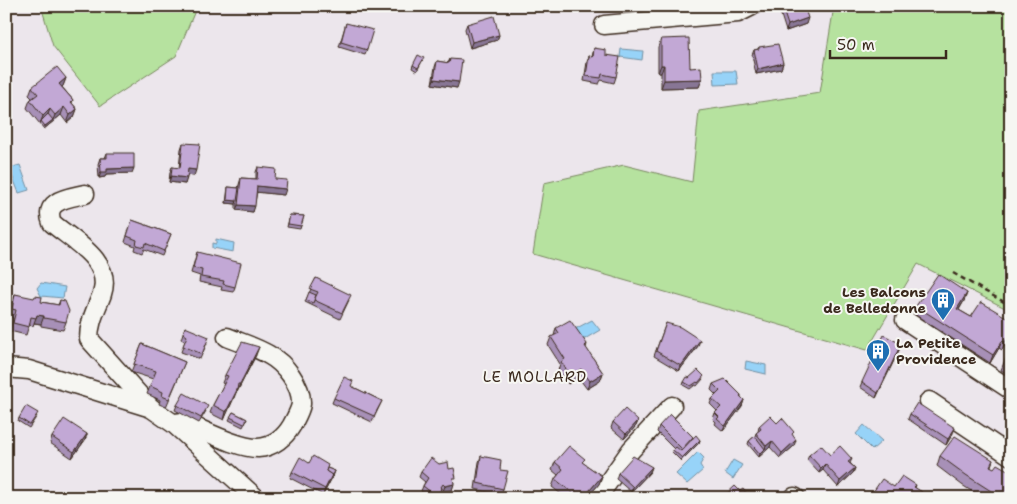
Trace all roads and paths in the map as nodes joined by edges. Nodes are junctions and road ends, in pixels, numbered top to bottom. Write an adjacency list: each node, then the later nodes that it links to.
1 (752, 6): 2 (street)
2 (604, 25)
3 (85, 194): 12 (street)
4 (953, 273): 5 (path)
5 (1011, 306)
6 (905, 320): 9 (street)
7 (227, 337): 13 (street)
8 (6, 368): 12 (street)
9 (1011, 390)
10 (929, 401): 14 (street)
11 (672, 406): 16 (street)
12 (151, 408): 13 (street)
13 (174, 424): 15 (street)
14 (1011, 456)
15 (256, 498)
16 (597, 498)

